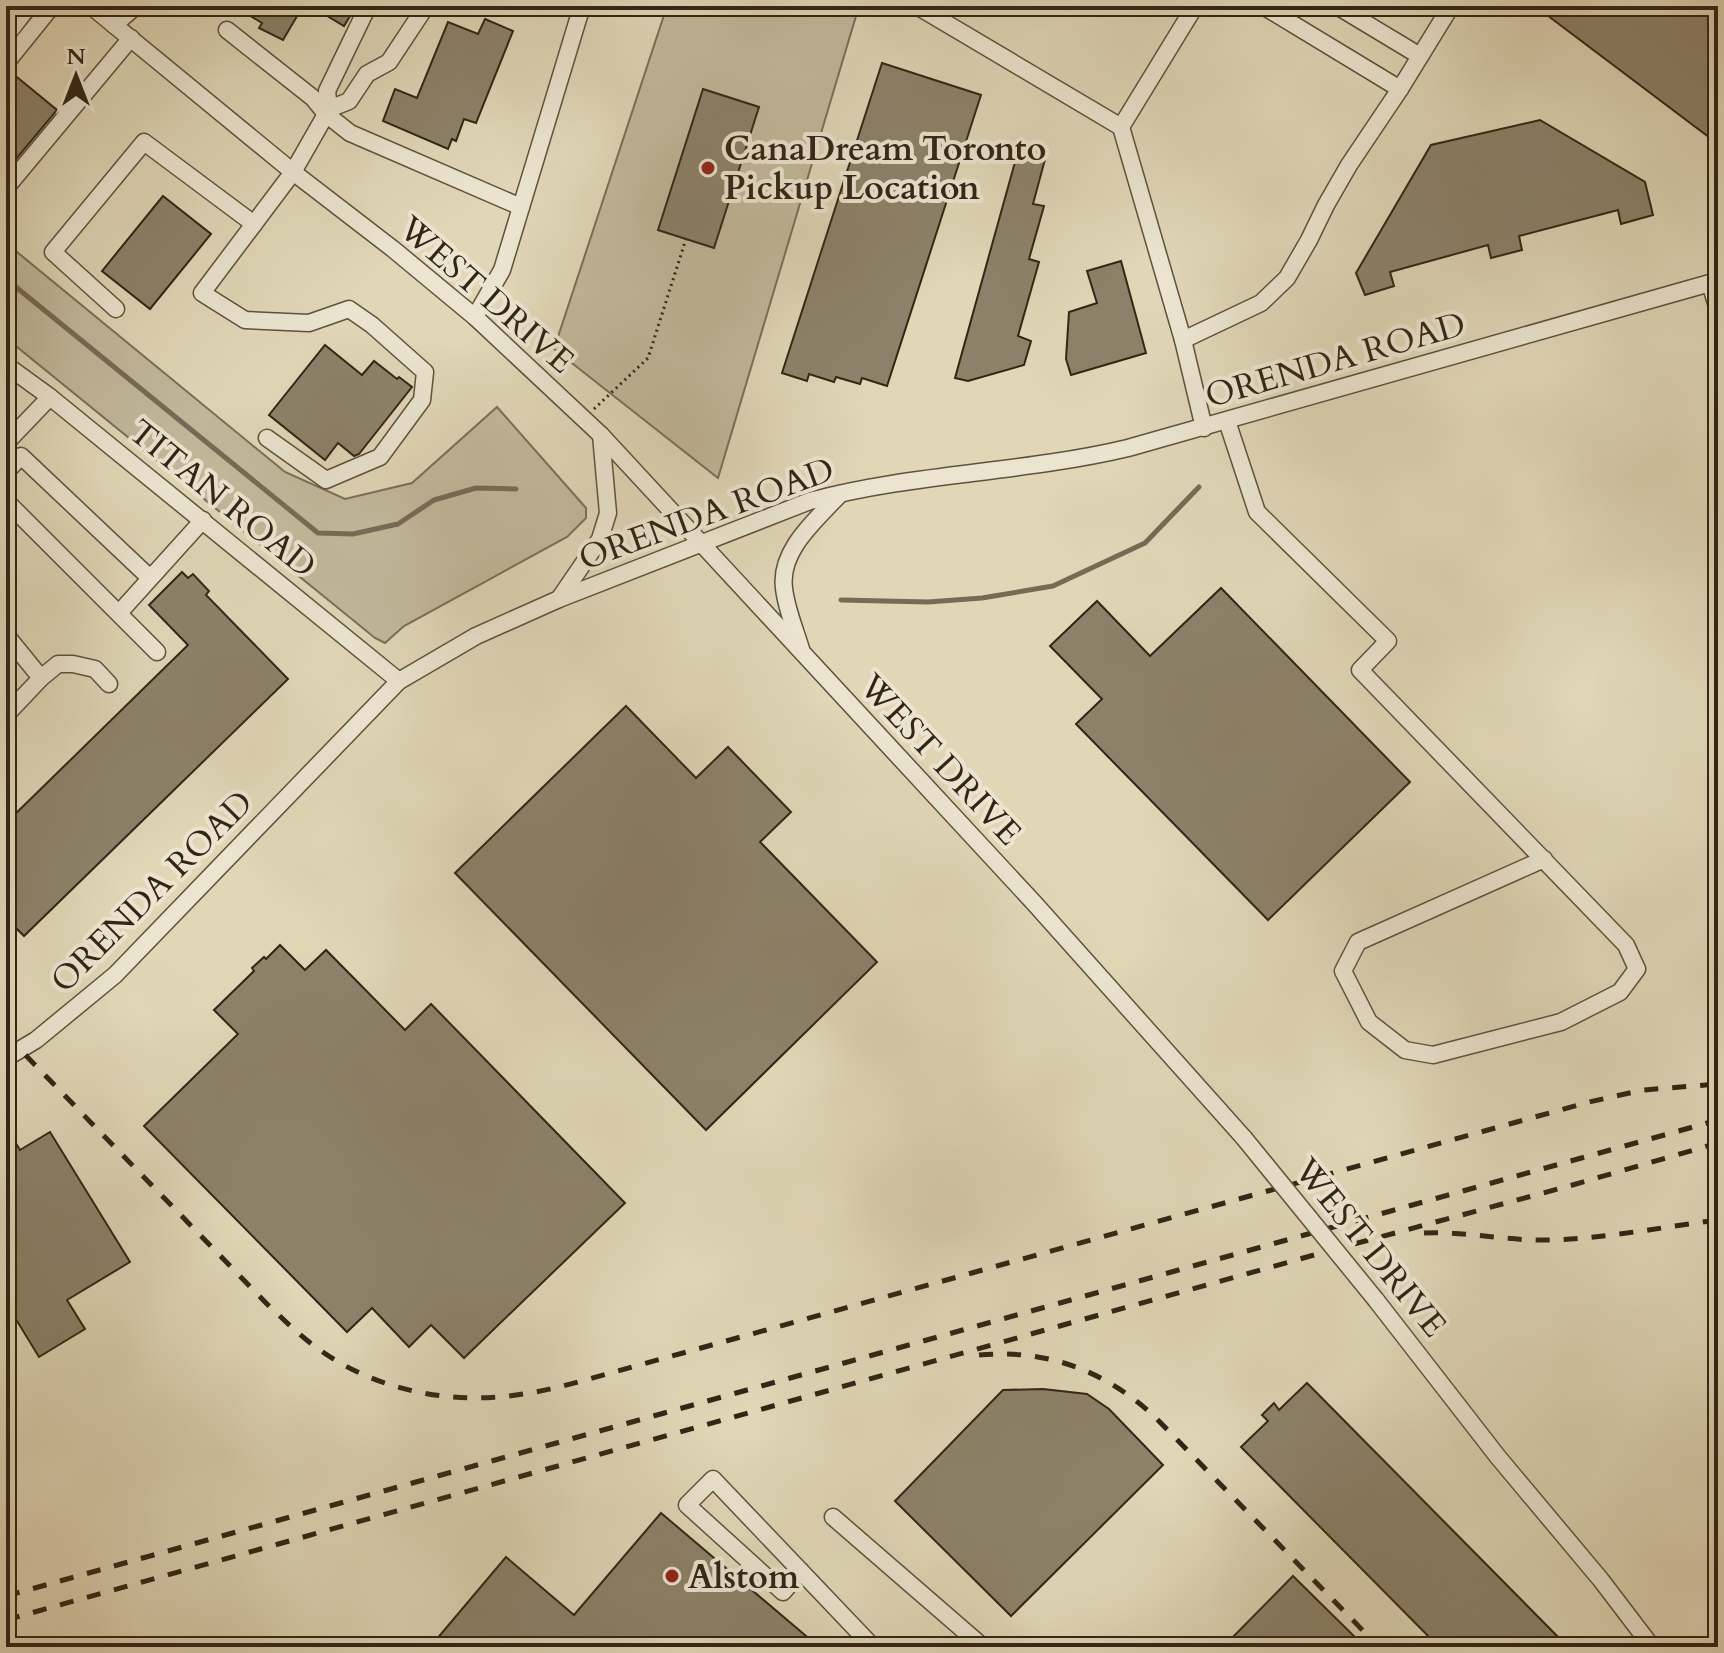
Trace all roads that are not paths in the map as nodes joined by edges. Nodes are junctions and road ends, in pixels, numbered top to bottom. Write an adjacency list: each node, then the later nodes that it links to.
1 (29, 6): 15 (street)
2 (52, 6): 18 (street)
3 (91, 6): 13 (street, WEST DRIVE)
4 (136, 6): 13 (street)
5 (368, 6): 20 (street)
6 (426, 6): 20 (street)
7 (582, 6): 24 (street)
8 (917, 6): 21 (street)
9 (1195, 6): 21 (street)
10 (1263, 6): 19 (street)
11 (1337, 6): 17 (street)
12 (1451, 6): 17 (street)
13 (114, 25): 16 (street, WEST DRIVE)
14 (227, 30): 20 (street)
15 (7, 32)
16 (131, 38): 22 (street, WEST DRIVE); 23 (street)
17 (1420, 56): 19 (street)
18 (6, 63)
19 (1400, 89): 30 (street)
20 (327, 111): 22 (street); 24 (street)
21 (1121, 127): 30 (street)
22 (293, 172): 25 (street); 29 (street, WEST DRIVE)
23 (6, 188)
24 (521, 207): 29 (street)
25 (254, 224): 27 (street); 36 (street)
26 (1714, 282): 28 (street); 33 (street, ORENDA ROAD)
27 (116, 309)
28 (1718, 310)
29 (475, 317): 35 (street, WEST DRIVE)
30 (1183, 340): 34 (street)
31 (6, 365): 32 (street, TITAN ROAD)
32 (50, 397): 37 (street); 41 (street, TITAN ROAD)
33 (1227, 421): 34 (street, ORENDA ROAD); 53 (street)
34 (1204, 428): 39 (street, ORENDA ROAD)
35 (601, 435): 42 (street, WEST DRIVE); 44 (street)
36 (267, 438)
37 (6, 443)
38 (6, 471): 43 (street)
39 (841, 493): 42 (street, ORENDA ROAD); 48 (street)
40 (6, 501): 45 (street)
41 (203, 520): 43 (street); 50 (street, TITAN ROAD)
42 (700, 543): 44 (street, ORENDA ROAD); 48 (street, WEST DRIVE)
43 (150, 578): 45 (street)
44 (559, 599): 50 (street, ORENDA ROAD)
45 (119, 613): 47 (street)
46 (6, 635): 49 (street)
47 (157, 652)
48 (803, 654): 59 (street, WEST DRIVE, bridge)
49 (41, 678): 51 (street); 52 (street)
50 (399, 681): 54 (street, ORENDA ROAD)
51 (109, 684)
52 (6, 715)
53 (1544, 859): 53 (street)
54 (6, 1058)
55 (833, 1517): 58 (street)
56 (801, 1571): 56 (street); 57 (street)
57 (873, 1647)
58 (983, 1647)
59 (1652, 1647)

